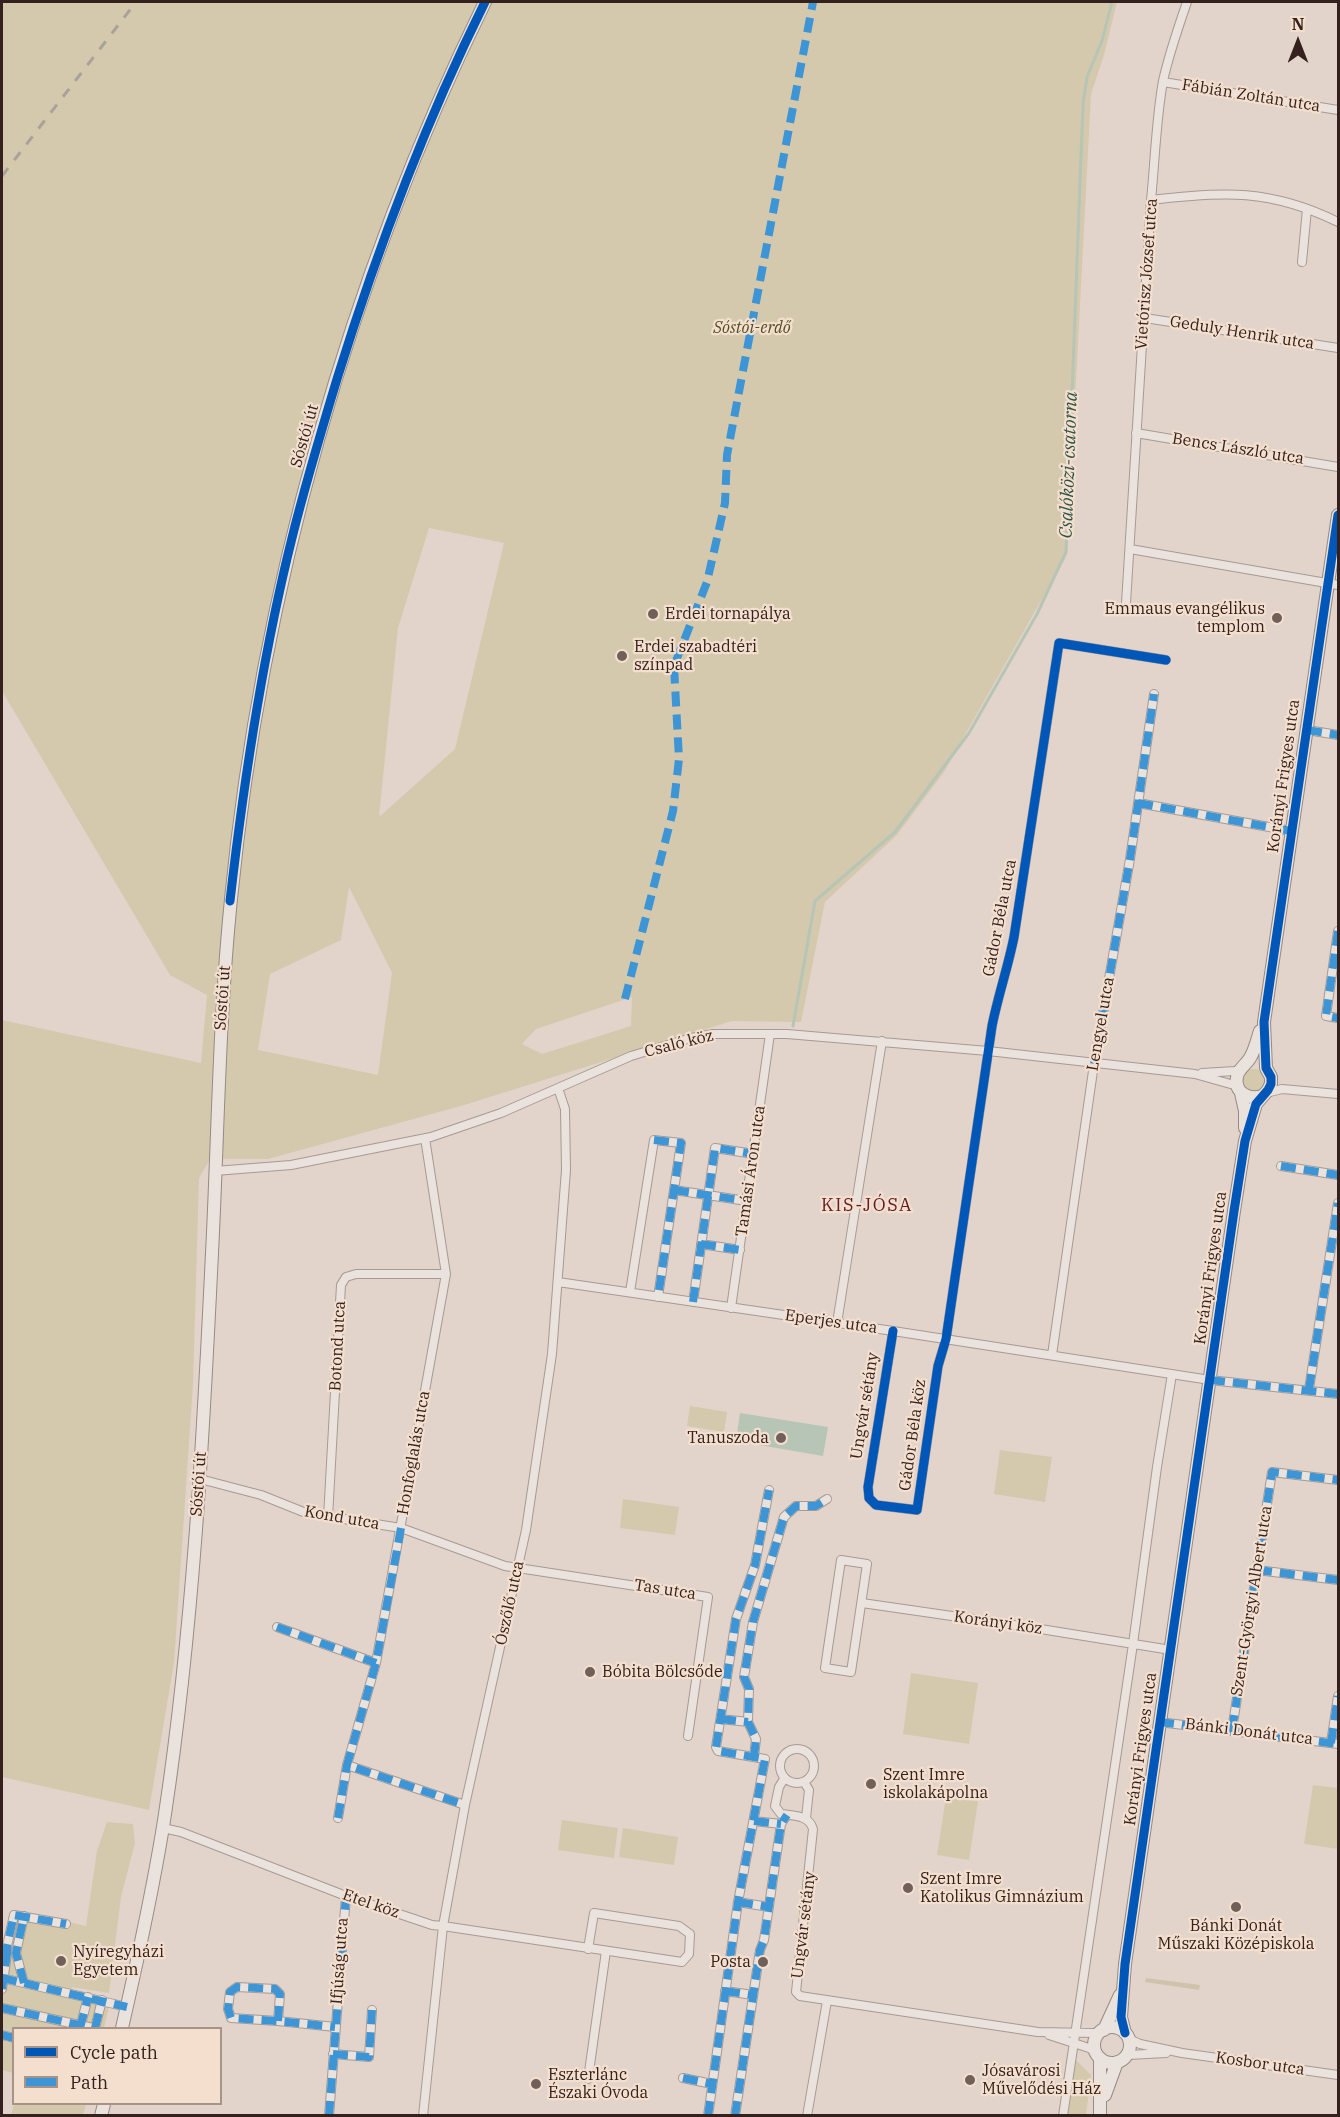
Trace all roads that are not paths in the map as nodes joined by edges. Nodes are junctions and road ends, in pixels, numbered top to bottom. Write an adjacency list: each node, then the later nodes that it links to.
1 (485, 2): 42 (main road, Sóstói út)
2 (1187, 2): 3 (street, Vietórisz József utca)
3 (1163, 82): 4 (street, Fábián Zoltán utca); 5 (street, Vietórisz József utca)
4 (1338, 111)
5 (1151, 200): 6 (street); 9 (street, Vietórisz József utca)
6 (1307, 209): 7 (street); 8 (street)
7 (1338, 222)
8 (1302, 262)
9 (1145, 318): 10 (street, Geduly Henrik utca); 11 (street, Vietórisz József utca)
10 (1338, 348)
11 (1136, 433): 12 (street, Bencs László utca); 14 (street, Vietórisz József utca)
12 (1338, 467)
13 (1338, 515): 15 (main road, Korányi Frigyes utca)
14 (1130, 549): 15 (street); 16 (street, Vietórisz József utca)
15 (1333, 584): 19 (main road, Korányi Frigyes utca)
16 (1126, 603)
17 (1166, 660): 28 (street, Gádor Béla utca)
18 (1154, 694): 21 (street, Lengyel utca)
19 (1306, 730): 20 (street); 22 (main road, Korányi Frigyes utca)
20 (1338, 735)
21 (1138, 803): 22 (street); 29 (street, Lengyel utca)
22 (1291, 831): 25 (main road, Korányi Frigyes utca)
23 (1338, 931): 24 (street)
24 (1338, 1018)
25 (1264, 1022): 30 (main road, Korányi Frigyes utca); 31 (main road, Korányi Frigyes utca)
26 (770, 1034): 27 (street, Csaló köz); 33 (street, Csaló köz); 40 (street, Tamási Áron utca)
27 (882, 1041): 28 (street, Csaló köz); 56 (street)
28 (988, 1051): 29 (street, Csaló köz); 58 (street, Gádor Béla utca)
29 (1094, 1064): 32 (street, Csaló köz); 59 (street, Lengyel utca)
30 (1243, 1067): 31 (main road); 32 (street, Csaló köz); 34 (main road, Korányi Frigyes utca)
31 (1268, 1073): 35 (street); 36 (main road, Korányi Frigyes utca)
32 (1196, 1074): 34 (street, Csaló köz)
33 (558, 1088): 38 (street, Csaló köz); 51 (street, Ószőlő utca)
34 (1240, 1091): 36 (main road); 39 (main road, Korányi Frigyes utca)
35 (1299, 1091): 36 (street); 37 (street)
36 (1264, 1094): 39 (main road, Korányi Frigyes utca)
37 (1338, 1094)
38 (424, 1138): 42 (street, Csaló köz); 50 (street, Honfoglalás utca)
39 (1245, 1141): 61 (main road, Korányi Frigyes utca)
40 (754, 1154): 45 (street); 46 (street, Tamási Áron utca)
41 (1281, 1166): 43 (street)
42 (215, 1170): 64 (main road, Sóstói út)
43 (1338, 1175)
44 (674, 1190): 45 (street); 52 (street); 53 (street)
45 (709, 1195): 46 (street); 48 (street)
46 (747, 1201): 49 (street, Tamási Áron utca)
47 (1338, 1203): 62 (street)
48 (701, 1244): 49 (street); 54 (street)
49 (740, 1250): 55 (street, Tamási Áron utca)
50 (446, 1274): 69 (street, Botond utca); 70 (street, Honfoglalás utca)
51 (558, 1282): 52 (street, Eperjes utca); 71 (street, Ószőlő utca)
52 (630, 1292): 53 (street, Eperjes utca)
53 (658, 1297): 54 (street, Eperjes utca)
54 (693, 1302): 55 (street, Eperjes utca)
55 (731, 1308): 56 (street, Eperjes utca)
56 (837, 1323): 57 (street, Eperjes utca)
57 (893, 1331): 58 (street, Eperjes utca); 66 (street, Ungvár sétány)
58 (945, 1339): 59 (street, Eperjes utca); 66 (street, Gádor Béla köz)
59 (1052, 1355): 60 (street, Eperjes utca)
60 (1172, 1374): 61 (street, Eperjes utca); 78 (street, Korányi Frigyes utca)
61 (1210, 1380): 62 (street, Eperjes utca); 79 (main road, Korányi Frigyes utca)
62 (1309, 1389): 63 (street, Eperjes utca)
63 (1338, 1394)
64 (200, 1479): 69 (street, Kond utca); 98 (main road, Sóstói út)
65 (1338, 1480): 72 (street, Szent-Györgyi Albert utca)
66 (868, 1487)
67 (769, 1490): 75 (street)
68 (827, 1499): 76 (street)
69 (328, 1517): 70 (street, Kond utca)
70 (400, 1528): 71 (street, Kond utca); 80 (street, Honfoglalás utca)
71 (518, 1567): 86 (street, Tas utca); 92 (street, Ószőlő utca)
72 (1257, 1570): 73 (street); 85 (street, Szent-Györgyi Albert utca)
73 (1338, 1580)
74 (862, 1603): 74 (street); 78 (street, Korányi köz)
75 (736, 1619): 76 (street); 82 (street)
76 (753, 1622): 83 (street)
77 (277, 1627): 80 (street)
78 (1133, 1644): 79 (street, Korányi köz); 126 (street, Korányi Frigyes utca)
79 (1171, 1650): 84 (main road, Korányi Frigyes utca)
80 (376, 1663): 89 (street, Honfoglalás utca)
81 (1338, 1696): 87 (street)
82 (721, 1719): 83 (street); 88 (street)
83 (748, 1722): 88 (street)
84 (1160, 1722): 85 (street, Bánki Donát utca); 111 (main road, Korányi Frigyes utca)
85 (1232, 1730): 87 (street, Bánki Donát utca)
86 (688, 1736)
87 (1335, 1743)
88 (754, 1757): 96 (street)
89 (347, 1765): 92 (street); 94 (street, Honfoglalás utca)
90 (784, 1779): 91 (street); 91 (street, Ungvár sétány); 93 (street, Ungvár sétány)
91 (804, 1782): 95 (street, Ungvár sétány)
92 (465, 1805): 103 (street, Ószőlő utca)
93 (787, 1815): 95 (street); 97 (street)
94 (338, 1818)
95 (806, 1818): 115 (street, Ungvár sétány)
96 (754, 1821): 97 (street); 100 (street)
97 (781, 1824): 101 (street)
98 (163, 1828): 99 (street, Etel köz); 116 (main road, Sóstói út)
99 (346, 1896): 103 (street, Etel köz); 123 (street, Ifjúság utca)
100 (738, 1902): 101 (street); 110 (street)
101 (769, 1907): 112 (street)
102 (66, 1924): 105 (street)
103 (443, 1926): 104 (street, Etel köz); 139 (street, Ószőlő utca)
104 (588, 1949): 106 (street, Etel köz); 106 (street, Etel köz)
105 (7, 1950): 107 (street); 108 (street)
106 (606, 1951): 135 (street)
107 (3, 1978): 108 (street); 109 (street)
108 (24, 1983): 113 (street)
109 (2, 1989)
110 (724, 1991): 112 (street); 136 (street)
111 (1122, 1992): 124 (main road, Korányi Frigyes utca); 127 (main road, Korányi Frigyes utca)
112 (753, 1995): 141 (street)
113 (88, 1997): 114 (street); 120 (street)
114 (102, 2000): 116 (street); 121 (street)
115 (827, 2001): 125 (street); 142 (street)
116 (127, 2007): 122 (main road, Sóstói út)
117 (2, 2008): 120 (street)
118 (372, 2010): 130 (street)
119 (278, 2021): 119 (street, Ifjúság utca); 123 (street, Ifjúság utca)
120 (80, 2027)
121 (94, 2027)
122 (122, 2027)
123 (335, 2027): 130 (street, Ifjúság utca)
124 (1104, 2030): 126 (street); 127 (main road); 131 (main road)
125 (1038, 2032): 126 (street); 128 (street)
126 (1075, 2033): 128 (street, Korányi Frigyes utca)
127 (1127, 2036): 129 (street); 132 (main road)
128 (1074, 2042): 131 (street); 143 (street, Korányi Frigyes utca)
129 (1182, 2053): 132 (street); 133 (street, Kosbor utca)
130 (333, 2054): 138 (street, Ifjúság utca)
131 (1098, 2055): 132 (main road); 137 (main road)
132 (1122, 2058): 137 (main road)
133 (1338, 2074)
134 (683, 2078): 136 (street)
135 (588, 2079)
136 (712, 2084): 140 (street)
137 (1100, 2111)
138 (329, 2115)
139 (423, 2115)
140 (708, 2115)
141 (735, 2115)
142 (807, 2115)
143 (1063, 2115)

